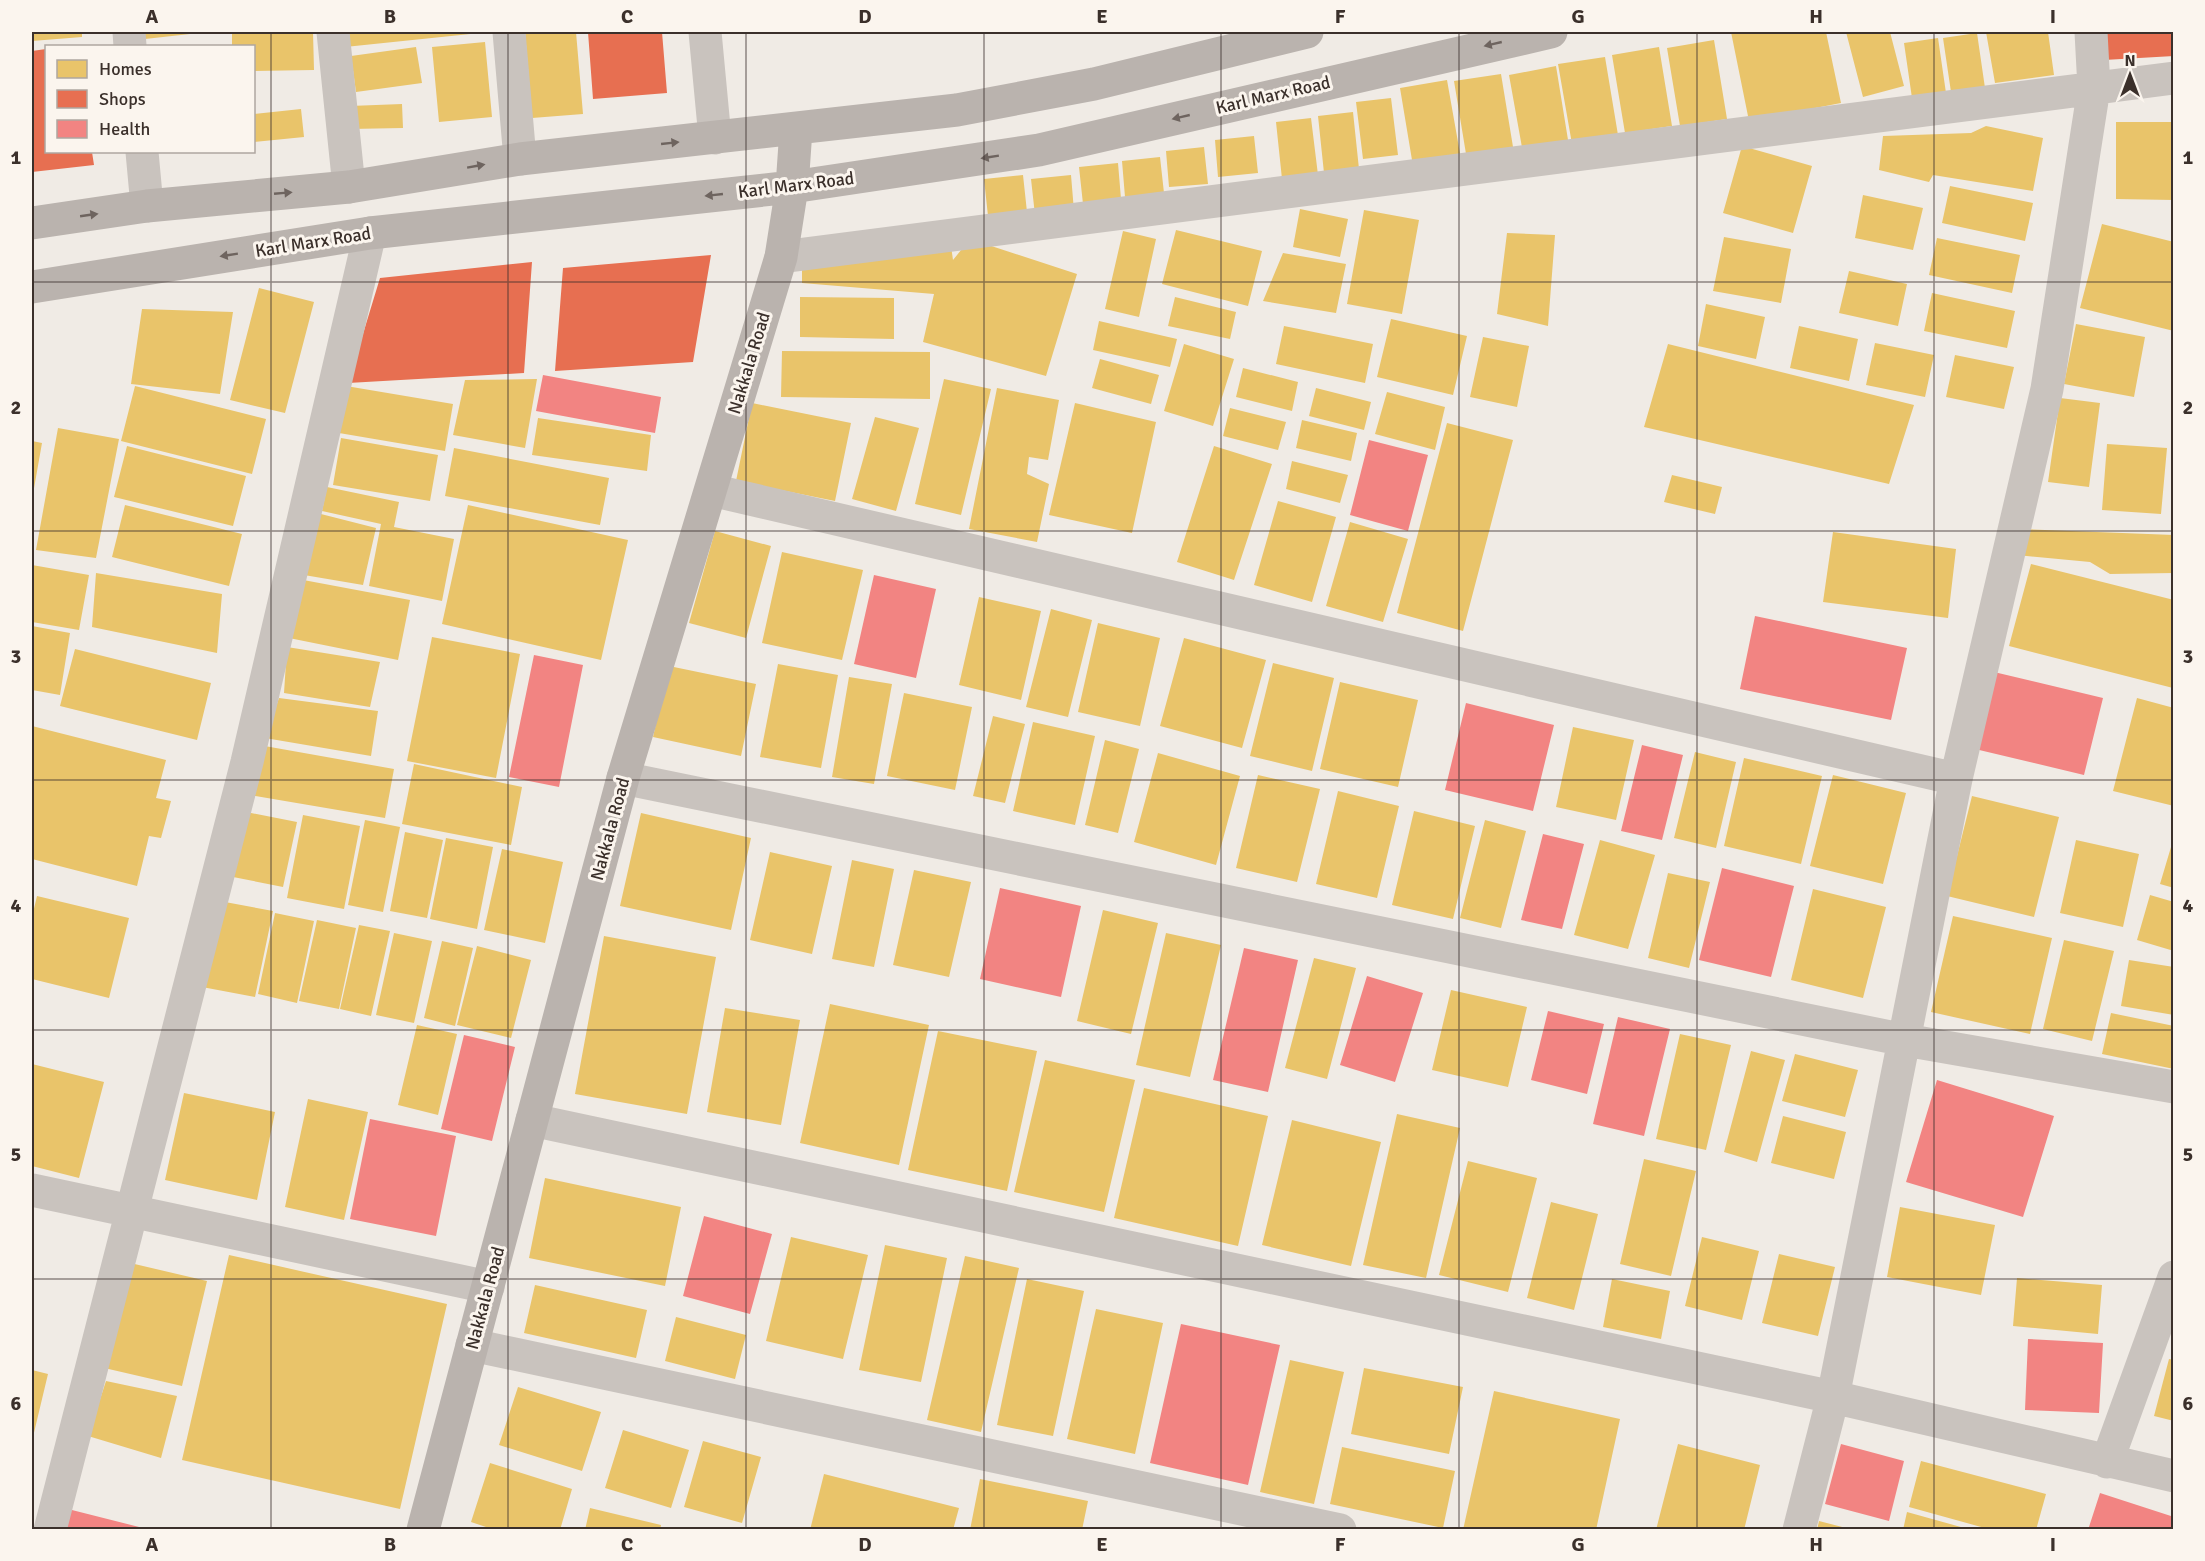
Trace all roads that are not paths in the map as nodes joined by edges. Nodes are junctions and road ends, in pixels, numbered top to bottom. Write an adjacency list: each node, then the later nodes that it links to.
1 (333, 32): 13 (street)
2 (509, 32): 12 (street)
3 (705, 32): 10 (street)
4 (1306, 32): 9 (main road)
5 (1551, 32): 14 (main road, Karl Marx Road, one-way to 14)
6 (2091, 32): 8 (street)
7 (2174, 78): 8 (street)
8 (2094, 88): 18 (street); 22 (street)
9 (796, 129): 10 (main road); 14 (main road, Nakkala Road)
10 (715, 138): 12 (main road, one-way to 10)
11 (142, 153): 15 (street)
12 (520, 159): 13 (main road, one-way to 12)
13 (349, 187): 15 (main road, one-way to 13)
14 (792, 187): 17 (main road, Karl Marx Road, one-way to 17); 18 (main road, Nakkala Road)
15 (147, 206): 16 (main road, one-way to 15)
16 (32, 223)
17 (370, 232): 19 (main road, Karl Marx Road, one-way to 19); 27 (street)
18 (781, 257): 20 (main road, Nakkala Road)
19 (32, 286)
20 (711, 490): 21 (main road, Nakkala Road); 22 (street)
21 (623, 778): 23 (street); 25 (main road, Nakkala Road)
22 (1956, 779): 23 (street)
23 (1905, 1040): 24 (street); 31 (street)
24 (2174, 1087)
25 (532, 1120): 29 (main road, Nakkala Road); 31 (street)
26 (32, 1190): 27 (street)
27 (130, 1211): 29 (street); 34 (street)
28 (2174, 1277): 32 (street)
29 (488, 1287): 30 (main road, Nakkala Road)
30 (472, 1345): 35 (main road, Nakkala Road); 36 (street)
31 (1833, 1397): 32 (street); 37 (street)
32 (2107, 1462): 33 (street)
33 (2174, 1476)
34 (50, 1530)
35 (423, 1530)
36 (1340, 1530)
37 (1799, 1530)

